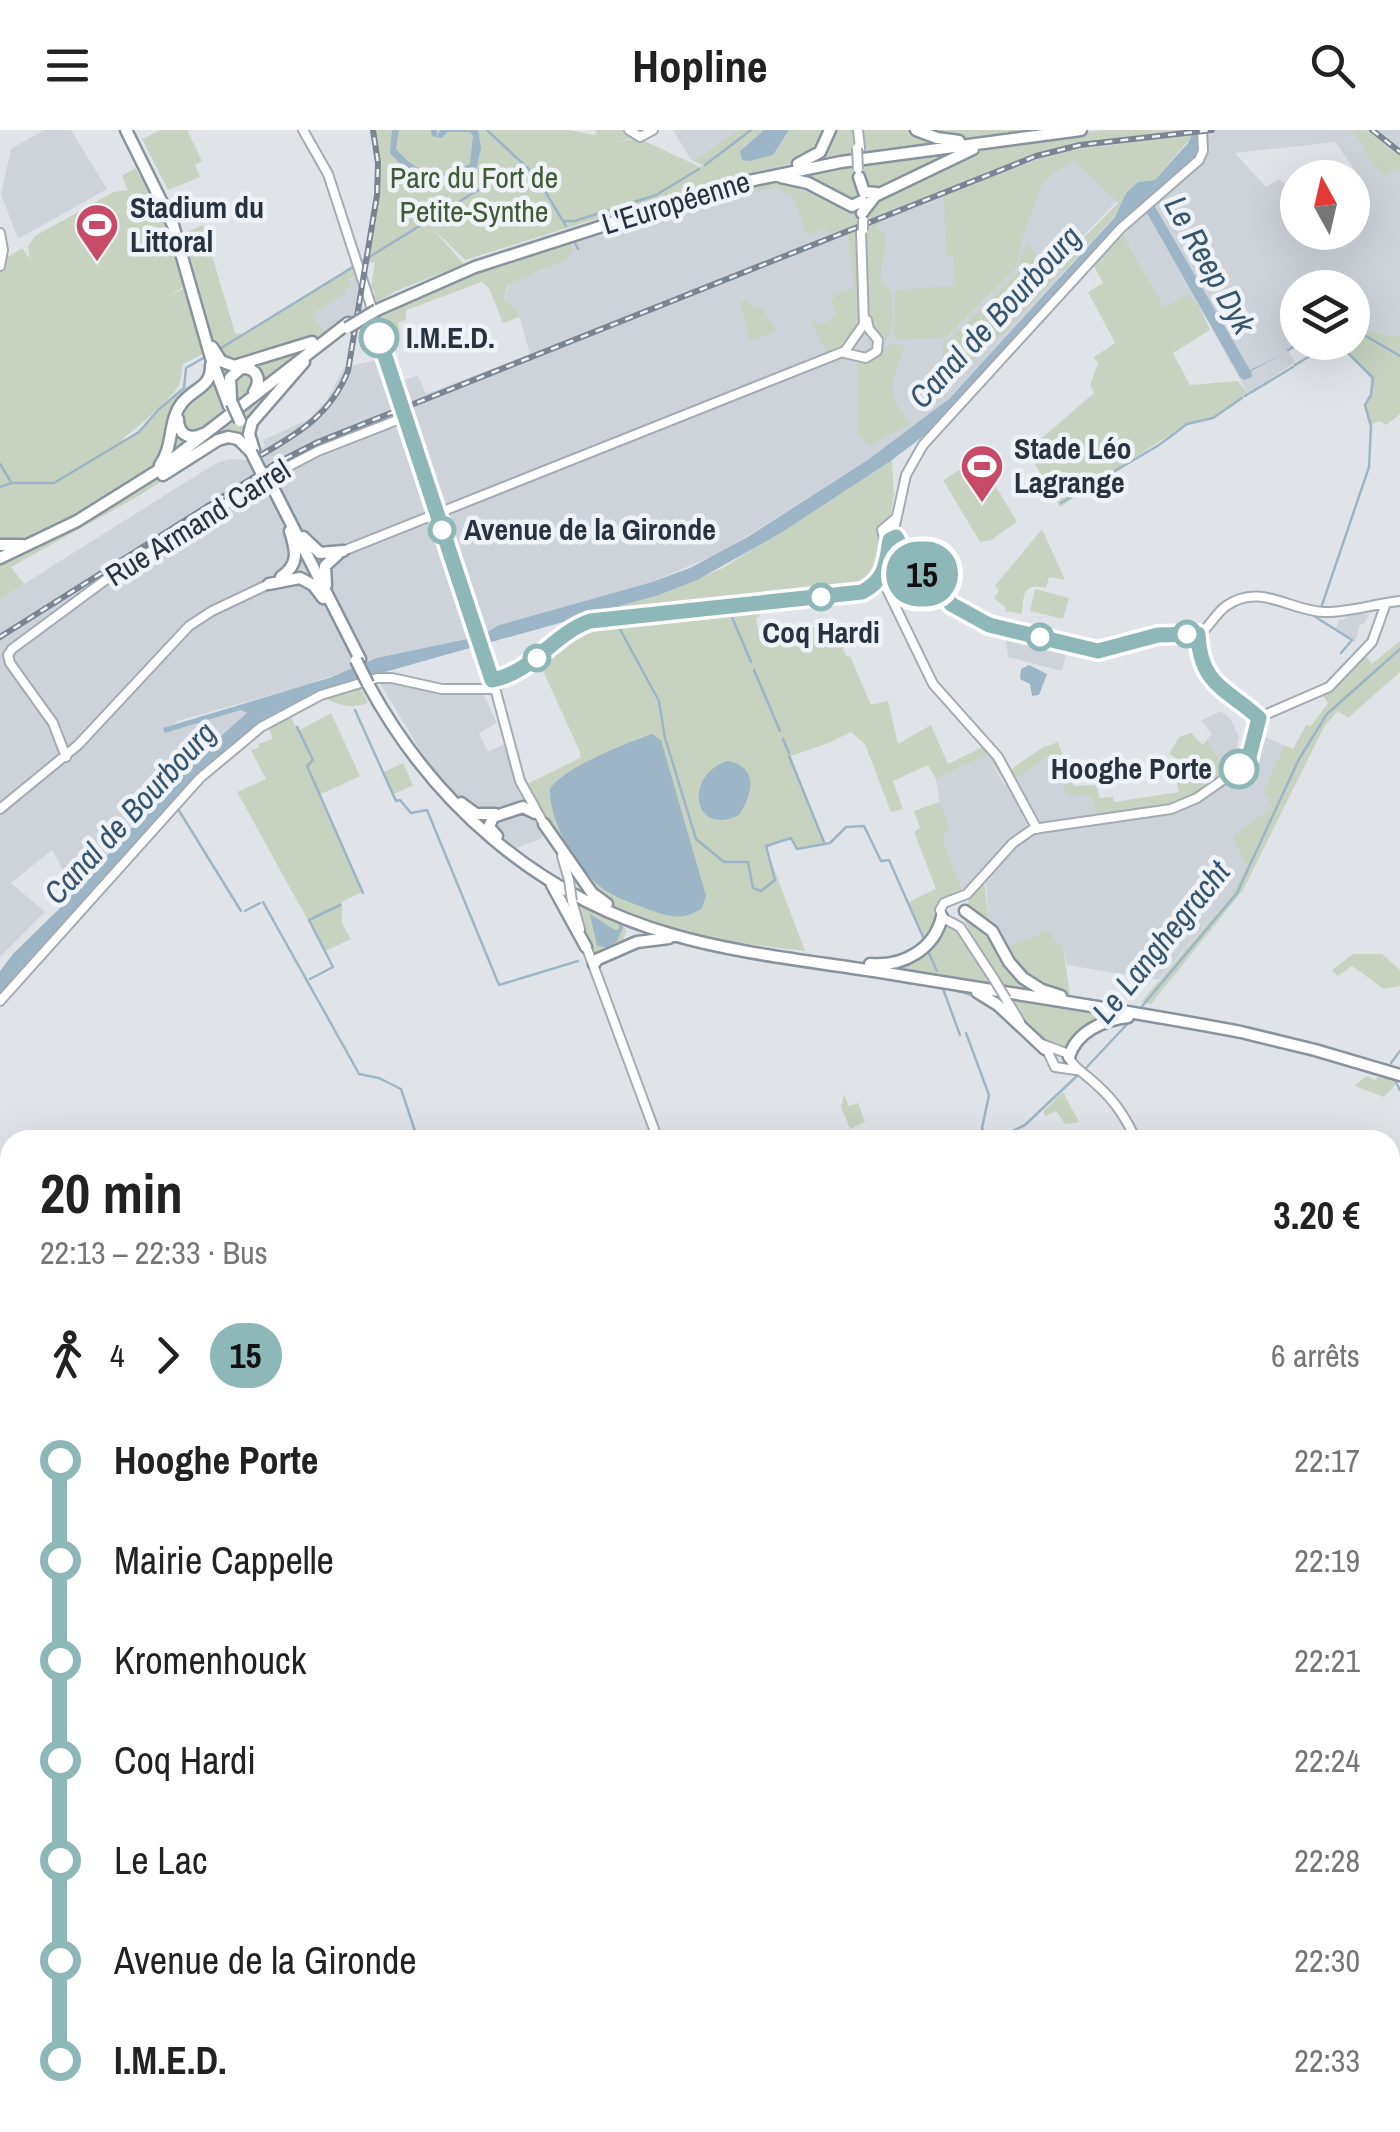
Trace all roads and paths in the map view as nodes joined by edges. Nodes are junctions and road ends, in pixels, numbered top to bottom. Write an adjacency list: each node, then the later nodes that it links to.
1 (128, 130): 25 (highway)
2 (303, 130): 29 (street)
3 (629, 130): 4 (street)
4 (653, 130)
5 (830, 130): 13 (highway)
6 (857, 130): 15 (street, bridge)
7 (916, 130): 10 (highway)
8 (1081, 130): 11 (highway, L'Européenne)
9 (1202, 130): 37 (street)
10 (1035, 132): 11 (highway, L'Européenne); 13 (highway, L'Européenne)
11 (1056, 132): 12 (highway); 14 (highway, L'Européenne)
12 (922, 173): 15 (highway); 15 (highway)
13 (754, 175): 18 (highway, L'Européenne)
14 (735, 184): 15 (highway); 18 (highway, L'Européenne)
15 (861, 203): 19 (street)
16 (0, 233): 17 (street)
17 (0, 266)
18 (470, 267): 20 (highway, L'Européenne, bridge)
19 (865, 300): 21 (street); 22 (street)
20 (348, 325): 24 (highway, L'Européenne); 25 (highway); 28 (highway, L'Européenne)
21 (859, 332): 22 (street); 23 (street)
22 (871, 332): 26 (street)
23 (852, 342): 26 (street); 27 (street)
24 (324, 344): 31 (highway); 33 (highway, L'Européenne)
25 (209, 346): 28 (highway); 33 (highway)
26 (855, 354): 27 (street)
27 (834, 356): 34 (street)
28 (233, 406): 30 (highway, L'Européenne); 30 (highway); 31 (highway, bridge)
29 (405, 418): 34 (street); 49 (street, Rue Armand Carrel)
30 (213, 429): 33 (highway, L'Européenne)
31 (252, 451): 32 (highway, bridge); 33 (highway)
32 (268, 481): 35 (highway); 39 (highway); 45 (highway)
33 (134, 489): 36 (highway, L'Européenne); 40 (highway, L'Européenne)
34 (437, 514): 39 (street); 47 (street)
35 (290, 530): 42 (highway); 45 (highway)
36 (56, 532): 38 (highway); 40 (highway, L'Européenne)
37 (892, 535): 41 (street); 44 (street)
38 (0, 544)
39 (343, 551): 45 (highway)
40 (0, 562)
41 (879, 577): 47 (street); 54 (street)
42 (269, 584): 45 (highway); 49 (street)
43 (1400, 601): 44 (street)
44 (1382, 603): 54 (street)
45 (340, 623): 46 (highway, bridge)
46 (370, 683): 50 (highway); 56 (highway)
47 (491, 684): 48 (street); 69 (street)
48 (508, 737): 51 (street); 51 (street)
49 (66, 756): 52 (street)
50 (442, 785): 51 (highway); 55 (highway)
51 (529, 807): 53 (street); 55 (highway); 57 (street)
52 (0, 809)
53 (544, 824): 57 (street); 62 (highway)
54 (1034, 830): 58 (street)
55 (522, 858): 62 (highway)
56 (532, 869): 60 (highway); 65 (highway)
57 (568, 879): 65 (street, bridge)
58 (979, 882): 59 (street); 61 (street)
59 (956, 900): 61 (street); 63 (street)
60 (600, 908): 64 (highway); 65 (highway)
61 (961, 915): 63 (street); 70 (highway); 72 (street, bridge)
62 (630, 916): 66 (highway)
63 (942, 918): 66 (highway)
64 (699, 942): 65 (highway); 67 (highway)
65 (592, 954): 68 (street); 68 (street)
66 (836, 961): 70 (highway)
67 (931, 980): 71 (highway); 73 (highway)
68 (601, 986): 75 (street)
69 (0, 1001)
70 (1092, 1003): 71 (highway)
71 (1135, 1014): 73 (highway); 74 (highway); 74 (highway)
72 (1034, 1038): 73 (street); 73 (street)
73 (1060, 1057): 76 (street)
74 (1400, 1073)
75 (654, 1130)
76 (1130, 1130)

